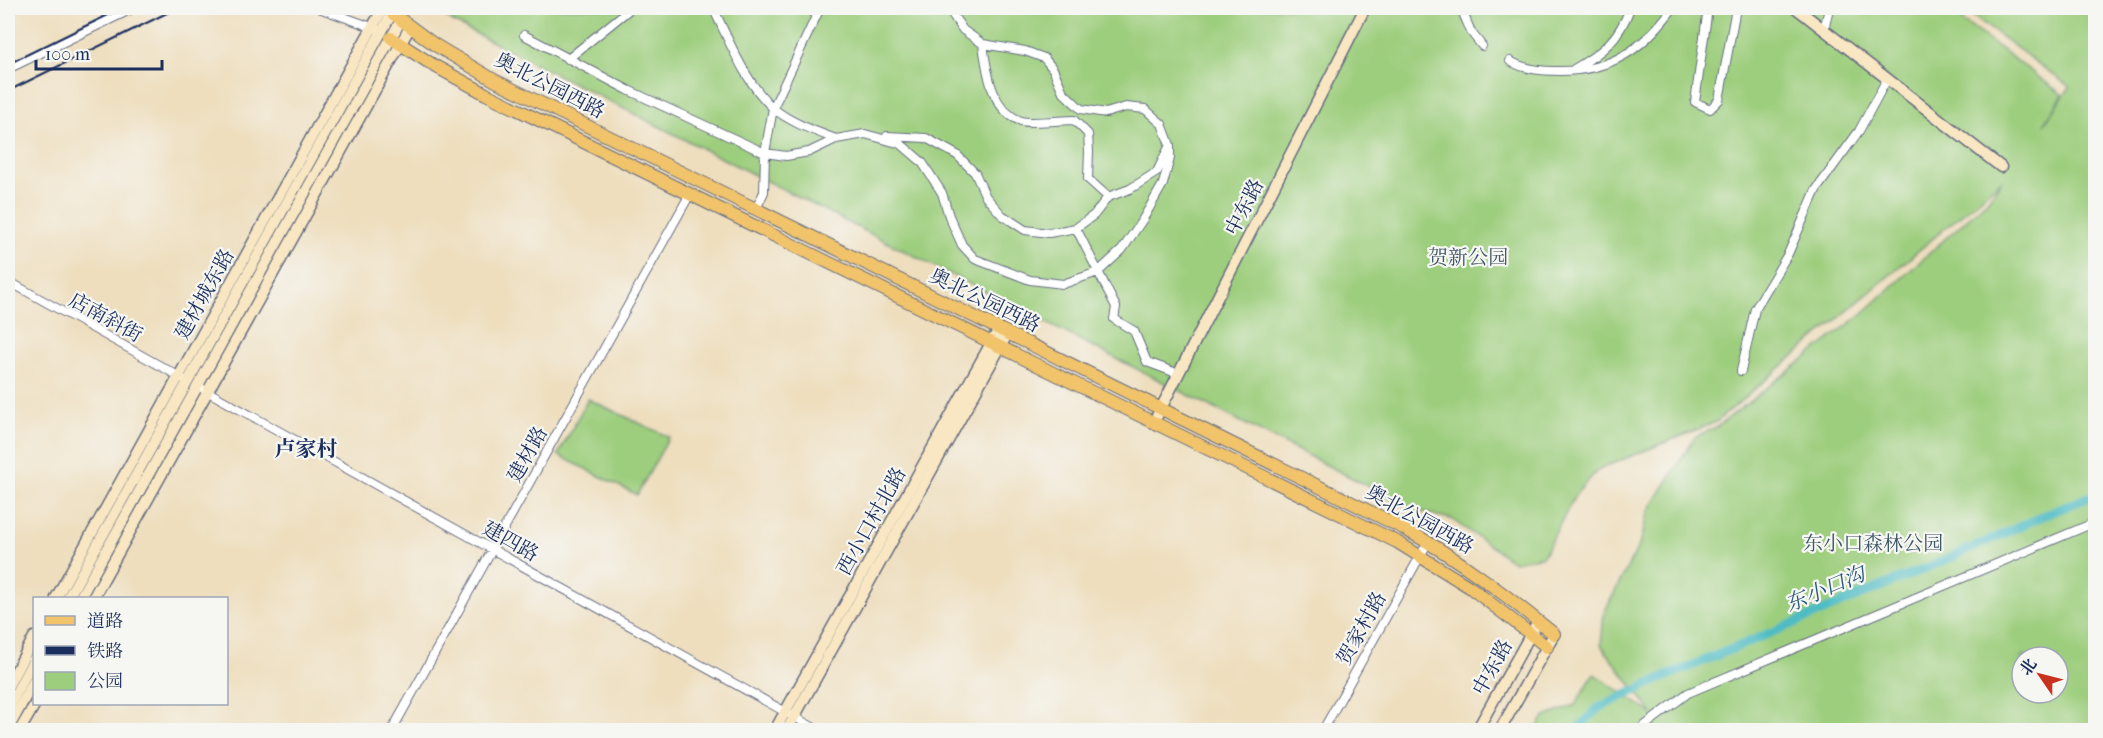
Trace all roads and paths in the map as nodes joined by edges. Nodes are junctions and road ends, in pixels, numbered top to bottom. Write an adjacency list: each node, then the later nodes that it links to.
1 (134, 8): 22 (street)
2 (319, 8): 15 (street)
3 (631, 8): 20 (street)
4 (713, 8): 25 (street)
5 (820, 8): 25 (street)
6 (948, 8): 18 (street)
7 (1365, 8): 40 (street, 中东路)
8 (1461, 8): 19 (street)
9 (1630, 8): 23 (street)
10 (1673, 8): 23 (street)
11 (1708, 8): 12 (street)
12 (1736, 8)
13 (1796, 8): 16 (street)
14 (1829, 8): 16 (street)
15 (390, 25): 31 (main road, 奥北公园西路); 33 (main road, 奥北公园西路); 41 (street, 建材城东路); 41 (street, 建材城东路)
16 (1824, 30): 24 (street)
17 (524, 35): 20 (street)
18 (983, 44): 28 (street); 32 (street)
19 (1482, 46)
20 (568, 58): 29 (street)
21 (1510, 61): 23 (street)
22 (8, 69)
23 (1570, 71)
24 (1887, 79): 30 (street); 39 (street)
25 (773, 108): 27 (street); 29 (street)
26 (865, 134): 27 (street); 34 (street); 35 (street)
27 (836, 139): 29 (street)
28 (1170, 145): 32 (street); 35 (street)
29 (765, 153): 33 (street)
30 (2001, 167)
31 (690, 194): 38 (main road, 奥北公园西路); 46 (street, 建材路)
32 (1108, 197): 34 (street)
33 (756, 209): 37 (main road, 奥北公园西路)
34 (1076, 228): 35 (street)
35 (1098, 272): 40 (street)
36 (8, 281): 41 (street, 店南斜街)
37 (1004, 331): 38 (street, 西小口村北路); 42 (main road, 奥北公园西路)
38 (996, 344): 43 (main road, 奥北公园西路); 62 (street, 西小口村北路)
39 (1741, 371)
40 (1179, 374): 42 (street, 中东路)
41 (193, 384): 46 (street, 建四路); 48 (street, 建材城东路); 49 (street, 建材城东路); 50 (street, 建材城东路); 51 (street, 建材城东路)
42 (1161, 409): 43 (street, 中东路); 45 (main road, 奥北公园西路)
43 (1154, 422): 47 (main road, 奥北公园西路)
44 (2096, 522): 72 (street)
45 (1428, 542): 47 (street, 贺家村路); 52 (main road, 奥北公园西路)
46 (492, 550): 62 (street, 建四路); 65 (street, 建材路)
47 (1421, 555): 54 (main road, 奥北公园西路); 69 (street, 贺家村路)
48 (57, 597)
49 (69, 597)
50 (81, 597)
51 (93, 597)
52 (1538, 621): 53 (main road, 奥北公园西路); 54 (street, 中东路)
53 (1554, 634): 56 (street, 中东路)
54 (1531, 635): 56 (main road, 奥北公园西路); 70 (street, 中东路)
55 (33, 640): 58 (street)
56 (1547, 647): 71 (street, 中东路)
57 (33, 660): 58 (street)
58 (18, 683): 59 (street)
59 (15, 697): 61 (street); 63 (street)
60 (34, 705): 64 (street)
61 (8, 708)
62 (790, 715): 66 (street, 西小口村北路); 67 (street, 西小口村北路); 68 (street, 建四路)
63 (8, 729)
64 (20, 730)
65 (392, 730)
66 (775, 730)
67 (787, 730)
68 (818, 730)
69 (1323, 730)
70 (1477, 730)
71 (1500, 730)
72 (1640, 730)

